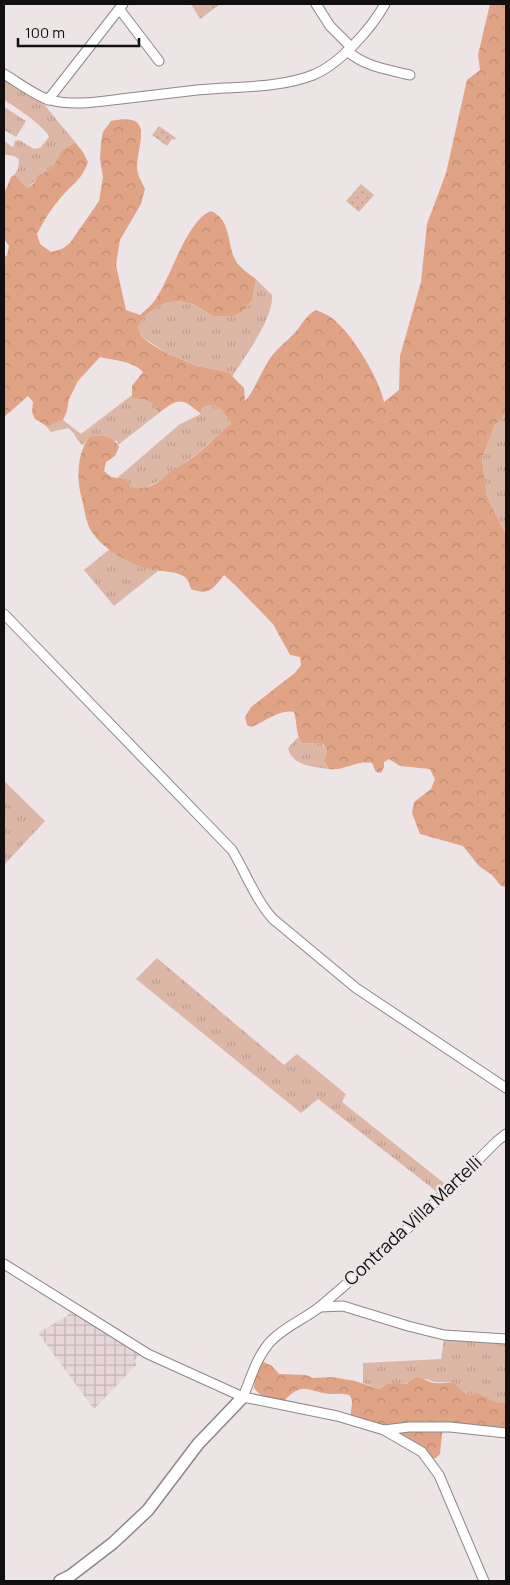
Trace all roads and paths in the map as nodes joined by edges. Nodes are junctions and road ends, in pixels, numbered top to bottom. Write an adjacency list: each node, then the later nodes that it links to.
1 (316, 4): 4 (street)
2 (385, 4): 4 (street)
3 (122, 7): 5 (street); 8 (street)
4 (349, 49): 7 (street); 8 (street)
5 (159, 61)
6 (4, 74): 8 (street)
7 (410, 75)
8 (48, 100)
9 (4, 614): 10 (street)
10 (506, 1088)
11 (506, 1134): 13 (street, Contrada Villa Martelli)
12 (4, 1264): 15 (street)
13 (320, 1307): 14 (street, Contrada Villa Martelli); 15 (street, Contrada Villa Martelli)
14 (506, 1339)
15 (243, 1397): 16 (street); 18 (street)
16 (384, 1430): 17 (street); 19 (street)
17 (506, 1433)
18 (60, 1581)
19 (484, 1581)

